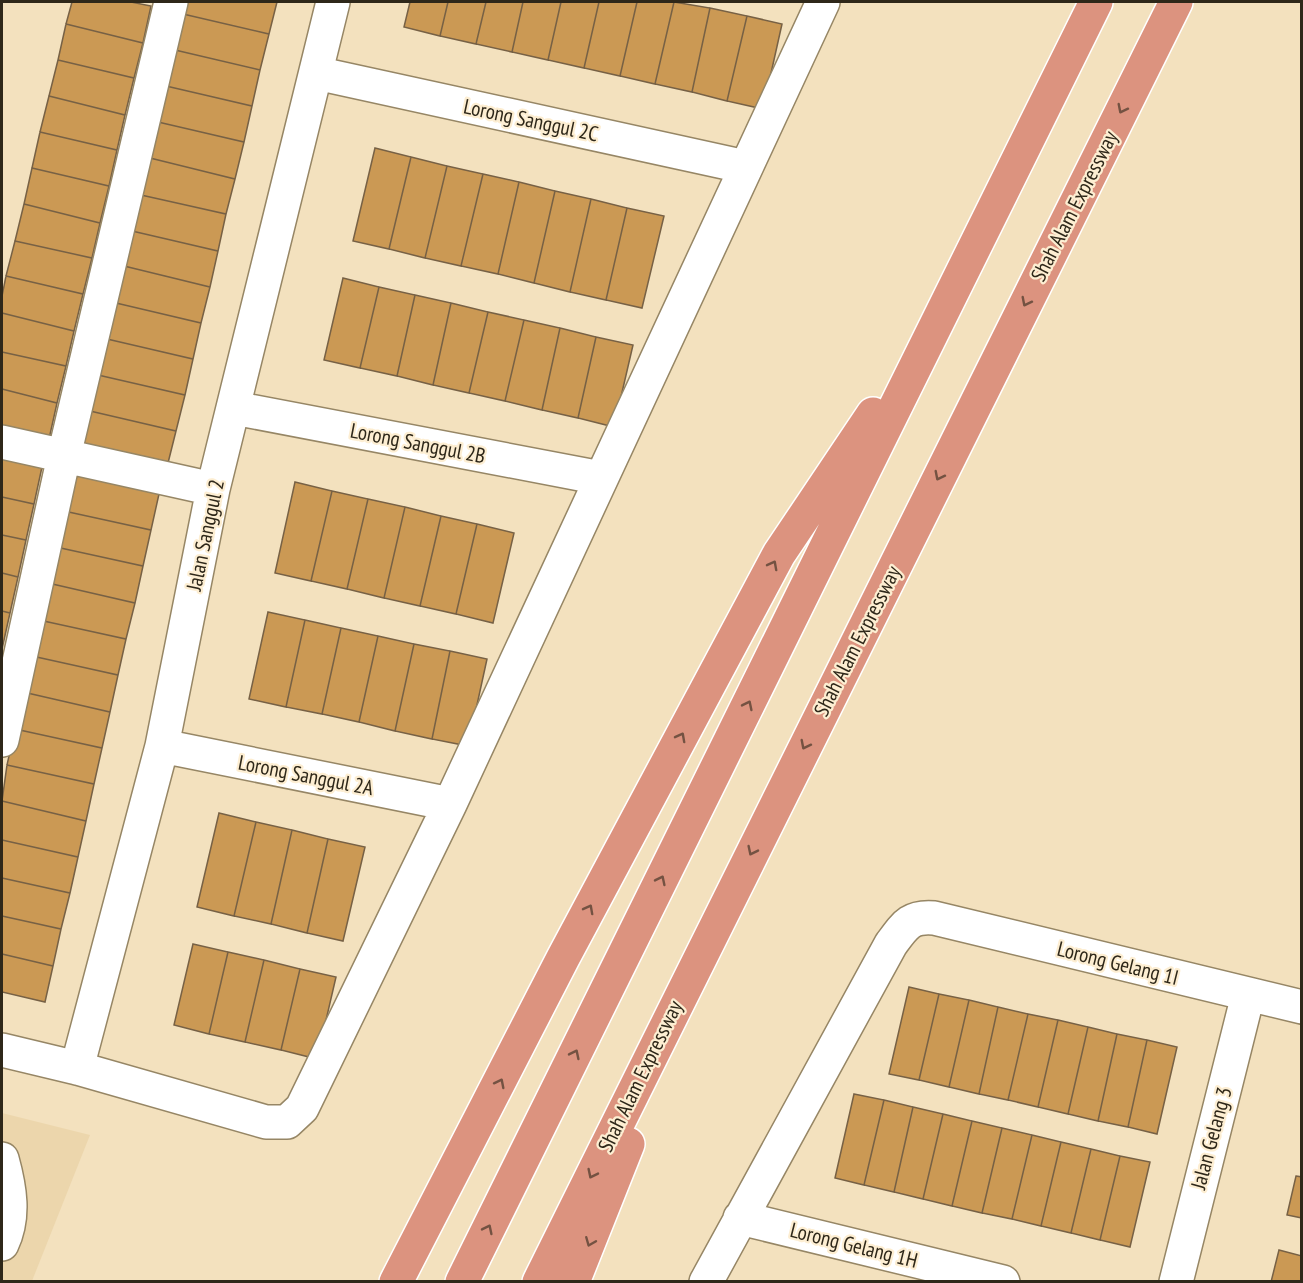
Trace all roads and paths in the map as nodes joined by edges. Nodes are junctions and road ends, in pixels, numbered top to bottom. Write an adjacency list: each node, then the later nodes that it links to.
1 (171, 2): 11 (street)
2 (333, 2): 6 (street, Jalan Sanggul 2)
3 (823, 2): 7 (street)
4 (1096, 2): 8 (highway)
5 (1176, 2): 17 (highway, Shah Alam Expressway, one-way to 17)
6 (316, 73): 7 (street, Lorong Sanggul 2C); 9 (street, Jalan Sanggul 2)
7 (746, 167): 12 (street)
8 (948, 301): 25 (highway, one-way to 8); 26 (highway, one-way to 8)
9 (234, 408): 12 (street, Lorong Sanggul 2B); 13 (street, Jalan Sanggul 2)
10 (2, 442): 11 (street)
11 (64, 456): 13 (street); 14 (street)
12 (601, 478): 16 (street)
13 (213, 489): 15 (street, Jalan Sanggul 2)
14 (2, 740)
15 (162, 746): 16 (street, Lorong Sanggul 2A); 21 (street, Jalan Sanggul 2)
16 (450, 804): 21 (street)
17 (711, 933): 27 (highway, Shah Alam Expressway, one-way to 27); 28 (highway, one-way to 28)
18 (1248, 995): 19 (street, Lorong Gelang 1I); 23 (street, Lorong Gelang 1I); 31 (street, Jalan Gelang 3)
19 (1302, 1007)
20 (2, 1050): 21 (street)
21 (77, 1068)
22 (2, 1159): 24 (street)
23 (740, 1218): 29 (street); 30 (street, Lorong Gelang 1H)
24 (5, 1236)
25 (396, 1281)
26 (462, 1281)
27 (539, 1281)
28 (573, 1281)
29 (706, 1281)
30 (1003, 1281)
31 (1176, 1281)

